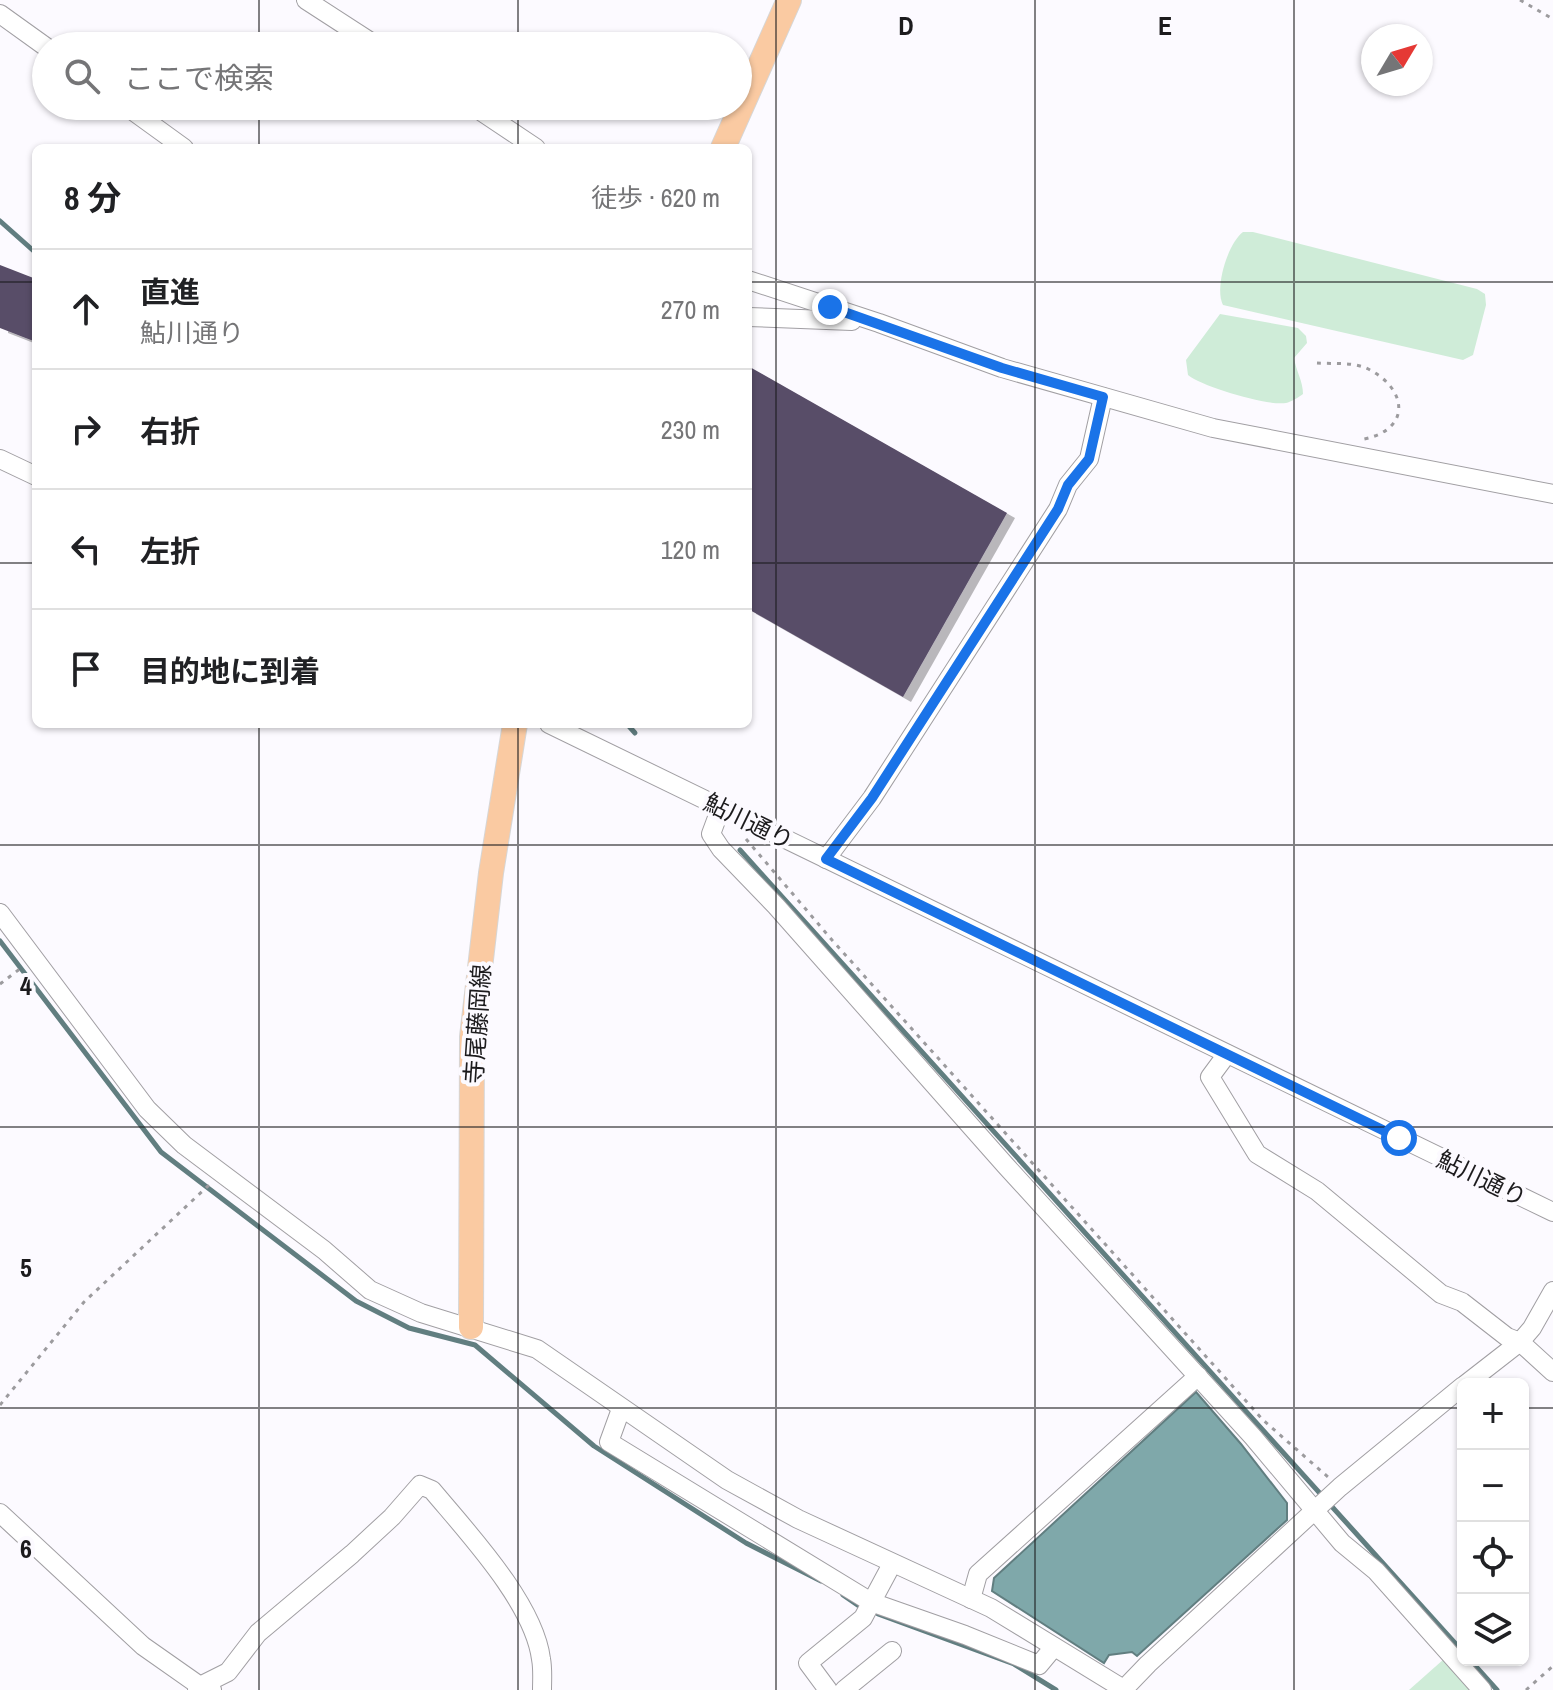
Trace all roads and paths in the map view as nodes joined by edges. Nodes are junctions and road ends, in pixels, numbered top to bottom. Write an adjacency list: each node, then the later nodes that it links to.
1 (306, 0): 6 (street)
2 (789, 0): 8 (main road)
3 (1520, 0): 5 (path)
4 (0, 14): 7 (street)
5 (1553, 19)
6 (355, 32)
7 (32, 37)
8 (752, 83)
9 (145, 120): 12 (street)
10 (495, 120): 13 (street)
11 (735, 120): 14 (main road)
12 (178, 144)
13 (529, 144)
14 (725, 144)
15 (752, 281): 17 (street)
16 (752, 317): 17 (street)
17 (879, 323): 19 (street)
18 (1317, 363): 20 (path)
19 (1103, 397): 23 (street); 28 (street)
20 (1352, 441)
21 (0, 459): 22 (street)
22 (32, 474)
23 (1553, 494)
24 (514, 728): 37 (main road, 寺尾藤岡線)
25 (557, 728): 26 (street, 鮎川通り)
26 (721, 807): 28 (street, 鮎川通り); 41 (street)
27 (742, 834): 46 (path)
28 (826, 859): 32 (street, 鮎川通り)
29 (0, 913): 30 (street)
30 (34, 958): 31 (path); 33 (street)
31 (0, 984)
32 (1227, 1054): 34 (street, 鮎川通り); 39 (street)
33 (220, 1174): 37 (street); 44 (path)
34 (1553, 1212)
35 (1553, 1291): 36 (street)
36 (1534, 1325): 38 (street); 39 (street)
37 (471, 1327): 45 (street)
38 (1553, 1333)
39 (1520, 1342): 40 (street); 42 (street)
40 (1553, 1372)
41 (1198, 1376): 47 (street); 50 (street)
42 (1473, 1378)
43 (1457, 1391): 46 (street)
44 (0, 1405)
45 (621, 1409): 49 (street); 51 (street)
46 (1340, 1487): 47 (street)
47 (1318, 1509): 59 (street); 60 (street)
48 (0, 1513): 56 (street)
49 (892, 1564): 50 (street); 51 (street)
50 (971, 1599): 52 (street)
51 (871, 1602): 52 (street); 58 (street)
52 (1054, 1647): 59 (street)
53 (892, 1651): 55 (street)
54 (1553, 1666): 61 (path)
55 (851, 1688)
56 (203, 1689): 57 (street)
57 (542, 1690)
58 (828, 1690)
59 (1123, 1690)
60 (1482, 1690)
61 (1526, 1690)

